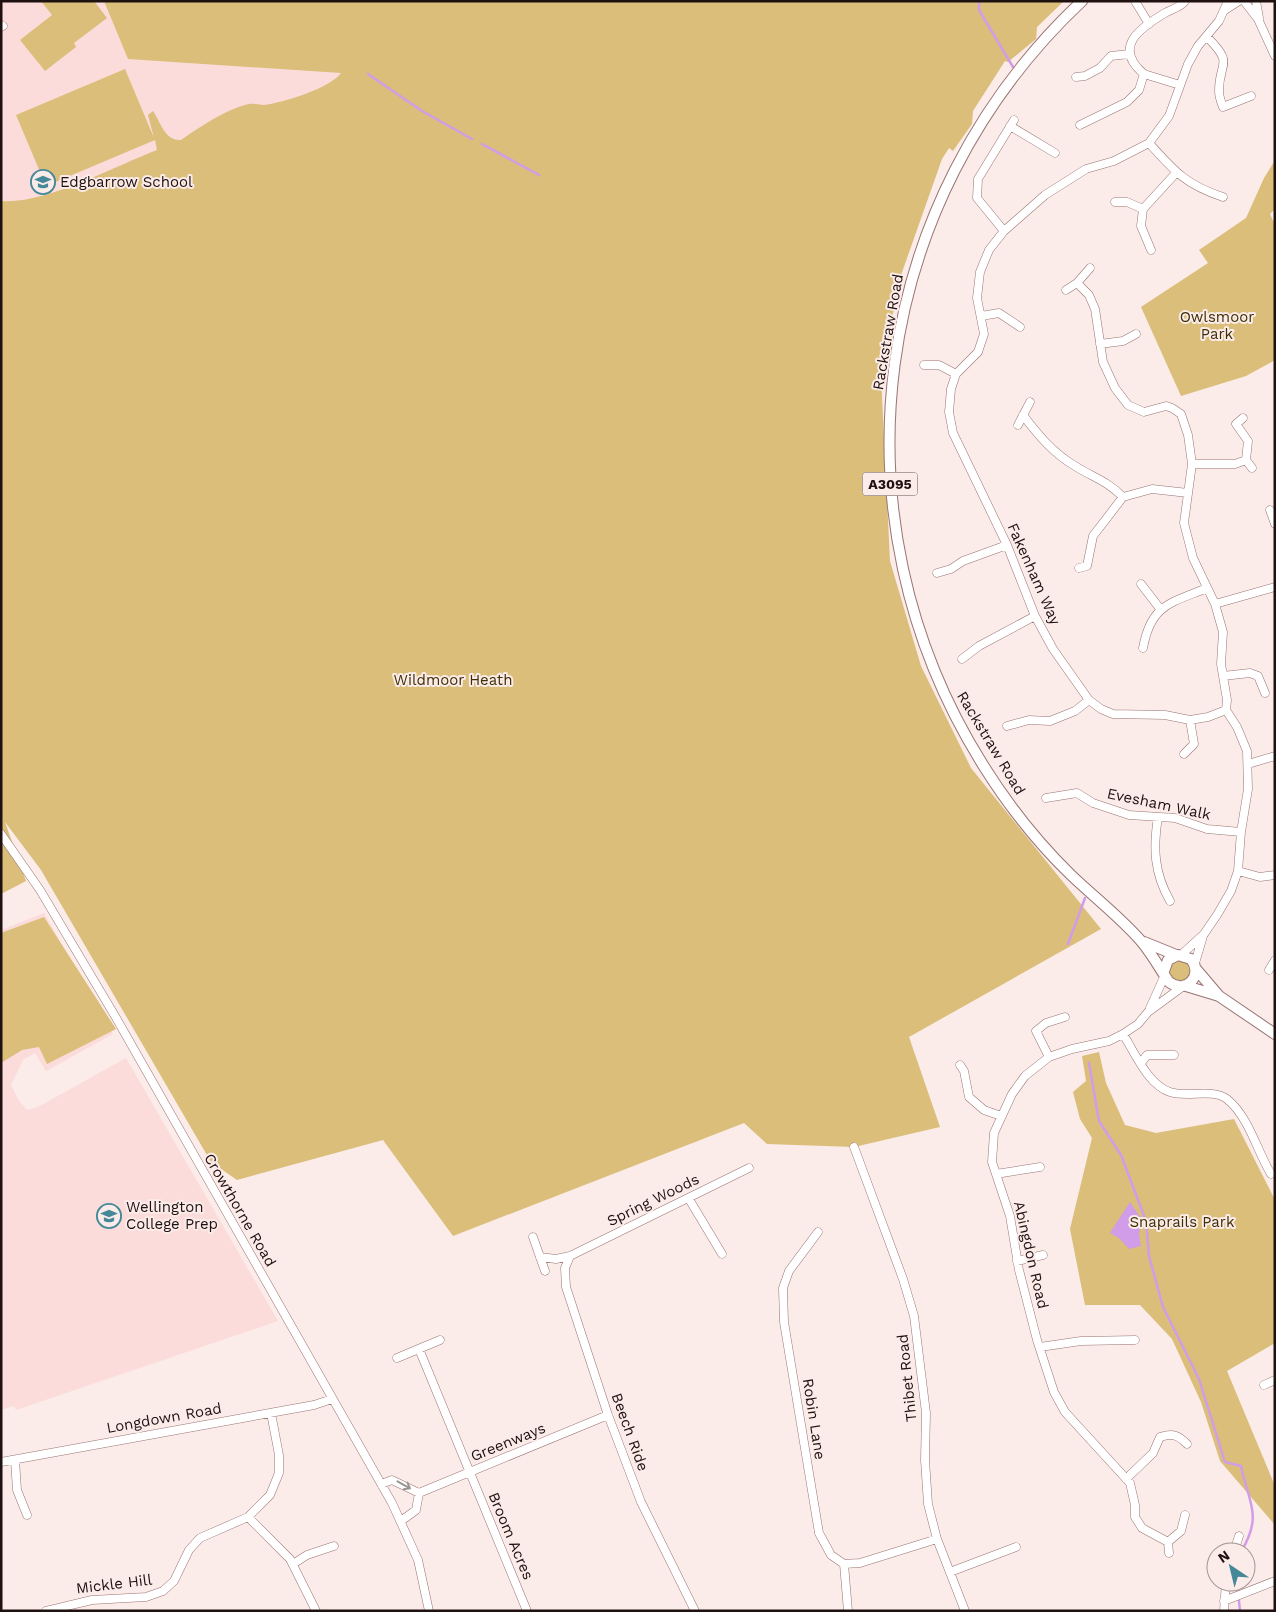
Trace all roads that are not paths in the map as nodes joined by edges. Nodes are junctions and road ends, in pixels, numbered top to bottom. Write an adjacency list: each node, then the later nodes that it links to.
1 (1082, 1): 75 (main road, Rackstraw Road / A3095)
2 (1135, 1): 9 (street)
3 (1185, 1): 9 (street)
4 (1228, 1): 8 (street)
5 (1239, 1): 8 (street)
6 (1244, 1): 10 (street)
7 (1256, 1): 10 (street)
8 (1225, 10): 11 (street)
9 (1149, 24): 12 (street)
10 (1262, 30): 13 (street)
11 (1207, 37): 16 (street); 17 (street)
12 (1129, 54): 14 (street); 15 (street)
13 (1275, 56)
14 (1144, 74): 16 (street); 18 (street)
15 (1076, 78)
16 (1180, 85): 19 (street)
17 (1251, 96)
18 (1080, 125)
19 (1149, 143): 21 (street); 25 (street)
20 (1055, 153): 25 (street)
21 (1176, 174): 22 (street); 24 (street)
22 (1223, 197)
23 (1114, 202): 24 (street)
24 (1144, 208): 26 (street)
25 (1004, 231): 30 (street)
26 (1151, 250)
27 (1090, 268): 28 (street)
28 (1076, 283): 29 (street); 33 (street)
29 (1066, 290)
30 (981, 316): 31 (street); 35 (street)
31 (1020, 327)
32 (1136, 334): 33 (street)
33 (1100, 344): 41 (street)
34 (924, 366): 35 (street)
35 (956, 374): 47 (street, Fakenham Way)
36 (1030, 402): 37 (street)
37 (1023, 415): 39 (street); 44 (street)
38 (1243, 418): 40 (street)
39 (1018, 425)
40 (1246, 460): 41 (street); 42 (street)
41 (1192, 464): 43 (street)
42 (1252, 468)
43 (1188, 493): 44 (street); 52 (street)
44 (1123, 497): 48 (street)
45 (1270, 510): 46 (street)
46 (1275, 524)
47 (1007, 545): 49 (street); 55 (street, Fakenham Way)
48 (1079, 568)
49 (937, 573)
50 (1141, 584): 54 (street)
51 (1275, 587): 53 (street)
52 (1208, 588): 53 (street); 54 (street)
53 (1215, 604): 58 (street)
54 (1161, 610): 56 (street)
55 (1034, 616): 57 (street); 60 (street, Fakenham Way)
56 (1143, 648)
57 (962, 659)
58 (1223, 676): 59 (street); 61 (street)
59 (1265, 693)
60 (1089, 700): 62 (street, Fakenham Way); 63 (street)
61 (1226, 710): 62 (street, Fakenham Way); 66 (street)
62 (1190, 720): 64 (street)
63 (1007, 726)
64 (1184, 754)
65 (1275, 756): 66 (street)
66 (1248, 764): 69 (street)
67 (1046, 798): 68 (street, Evesham Walk)
68 (1158, 817): 69 (street, Evesham Walk); 73 (street)
69 (1241, 832): 71 (street)
70 (1, 834): 115 (street, Crowthorne Road)
71 (1238, 871): 72 (street); 74 (street)
72 (1275, 875)
73 (1170, 901)
74 (1204, 934): 76 (street); 78 (street)
75 (1141, 940): 76 (main road, Rackstraw Road / A3095); 80 (main road, Rackstraw Road / A3095)
76 (1178, 955): 78 (main road); 80 (main road)
77 (1275, 960): 79 (street)
78 (1195, 966): 81 (main road); 82 (main road)
79 (1270, 970)
80 (1165, 973): 81 (main road); 83 (street, Abingdon Road)
81 (1184, 986): 82 (main road); 83 (street, Abingdon Road)
82 (1220, 996): 86 (main road)
83 (1148, 1012): 85 (street, Abingdon Road)
84 (1065, 1017): 88 (street)
85 (1123, 1034): 88 (street, Abingdon Road); 89 (street)
86 (1275, 1034)
87 (1174, 1055): 89 (street)
88 (1048, 1057): 91 (street, Abingdon Road)
89 (1141, 1063): 96 (street)
90 (960, 1065): 91 (street)
91 (1001, 1116): 95 (street, Abingdon Road)
92 (854, 1146): 130 (street, Thibet Road)
93 (1040, 1167): 95 (street)
94 (749, 1168): 97 (street, Spring Woods)
95 (996, 1174): 105 (street, Abingdon Road)
96 (1271, 1174)
97 (689, 1199): 100 (street); 102 (street, Spring Woods)
98 (818, 1232): 137 (street, Robin Lane)
99 (534, 1237): 103 (street)
100 (722, 1254)
101 (1043, 1255): 105 (street)
102 (570, 1256): 104 (street, Spring Woods); 106 (street, Beech Ride)
103 (540, 1257): 104 (street, Spring Woods); 107 (street)
104 (556, 1259): 106 (street)
105 (1018, 1261): 110 (street, Abingdon Road)
106 (565, 1268): 117 (street, Beech Ride)
107 (545, 1271)
108 (440, 1340): 111 (street)
109 (1135, 1340): 110 (street)
110 (1040, 1347): 122 (street, Abingdon Road)
111 (419, 1349): 112 (street); 121 (street, Broom Acres)
112 (397, 1358)
113 (1275, 1380): 114 (street)
114 (1264, 1385)
115 (332, 1399): 116 (street, Longdown Road); 123 (street, Crowthorne Road)
116 (271, 1413): 119 (street, Longdown Road); 127 (street, Mickle Hill)
117 (608, 1415): 121 (street, Greenways); 146 (street, Beech Ride)
118 (1187, 1444): 122 (street)
119 (15, 1460): 120 (street, Longdown Road); 125 (street)
120 (1, 1462)
121 (470, 1472): 124 (street, Greenways); 145 (street, Broom Acres)
122 (1126, 1479): 131 (street, Abingdon Road)
123 (381, 1484): 124 (street, one-way to 124); 128 (street, Crowthorne Road)
124 (419, 1493): 128 (street)
125 (27, 1515)
126 (1185, 1515): 131 (street)
127 (248, 1517): 136 (street); 142 (street, Mickle Hill)
128 (401, 1521): 144 (street, Crowthorne Road)
129 (1239, 1536): 132 (street)
130 (937, 1539): 137 (street); 138 (street, Thibet Road)
131 (1168, 1542): 135 (street)
132 (1237, 1542)
133 (334, 1546): 136 (street)
134 (1016, 1547): 138 (street)
135 (1169, 1553)
136 (293, 1564): 143 (street)
137 (844, 1564): 147 (street)
138 (950, 1572): 148 (street, Thibet Road)
139 (1275, 1581): 141 (street)
140 (1225, 1592): 141 (street)
141 (1224, 1601): 149 (street)
142 (46, 1611)
143 (316, 1611)
144 (429, 1611)
145 (528, 1611)
146 (695, 1611)
147 (848, 1611)
148 (965, 1611)
149 (1224, 1611)

